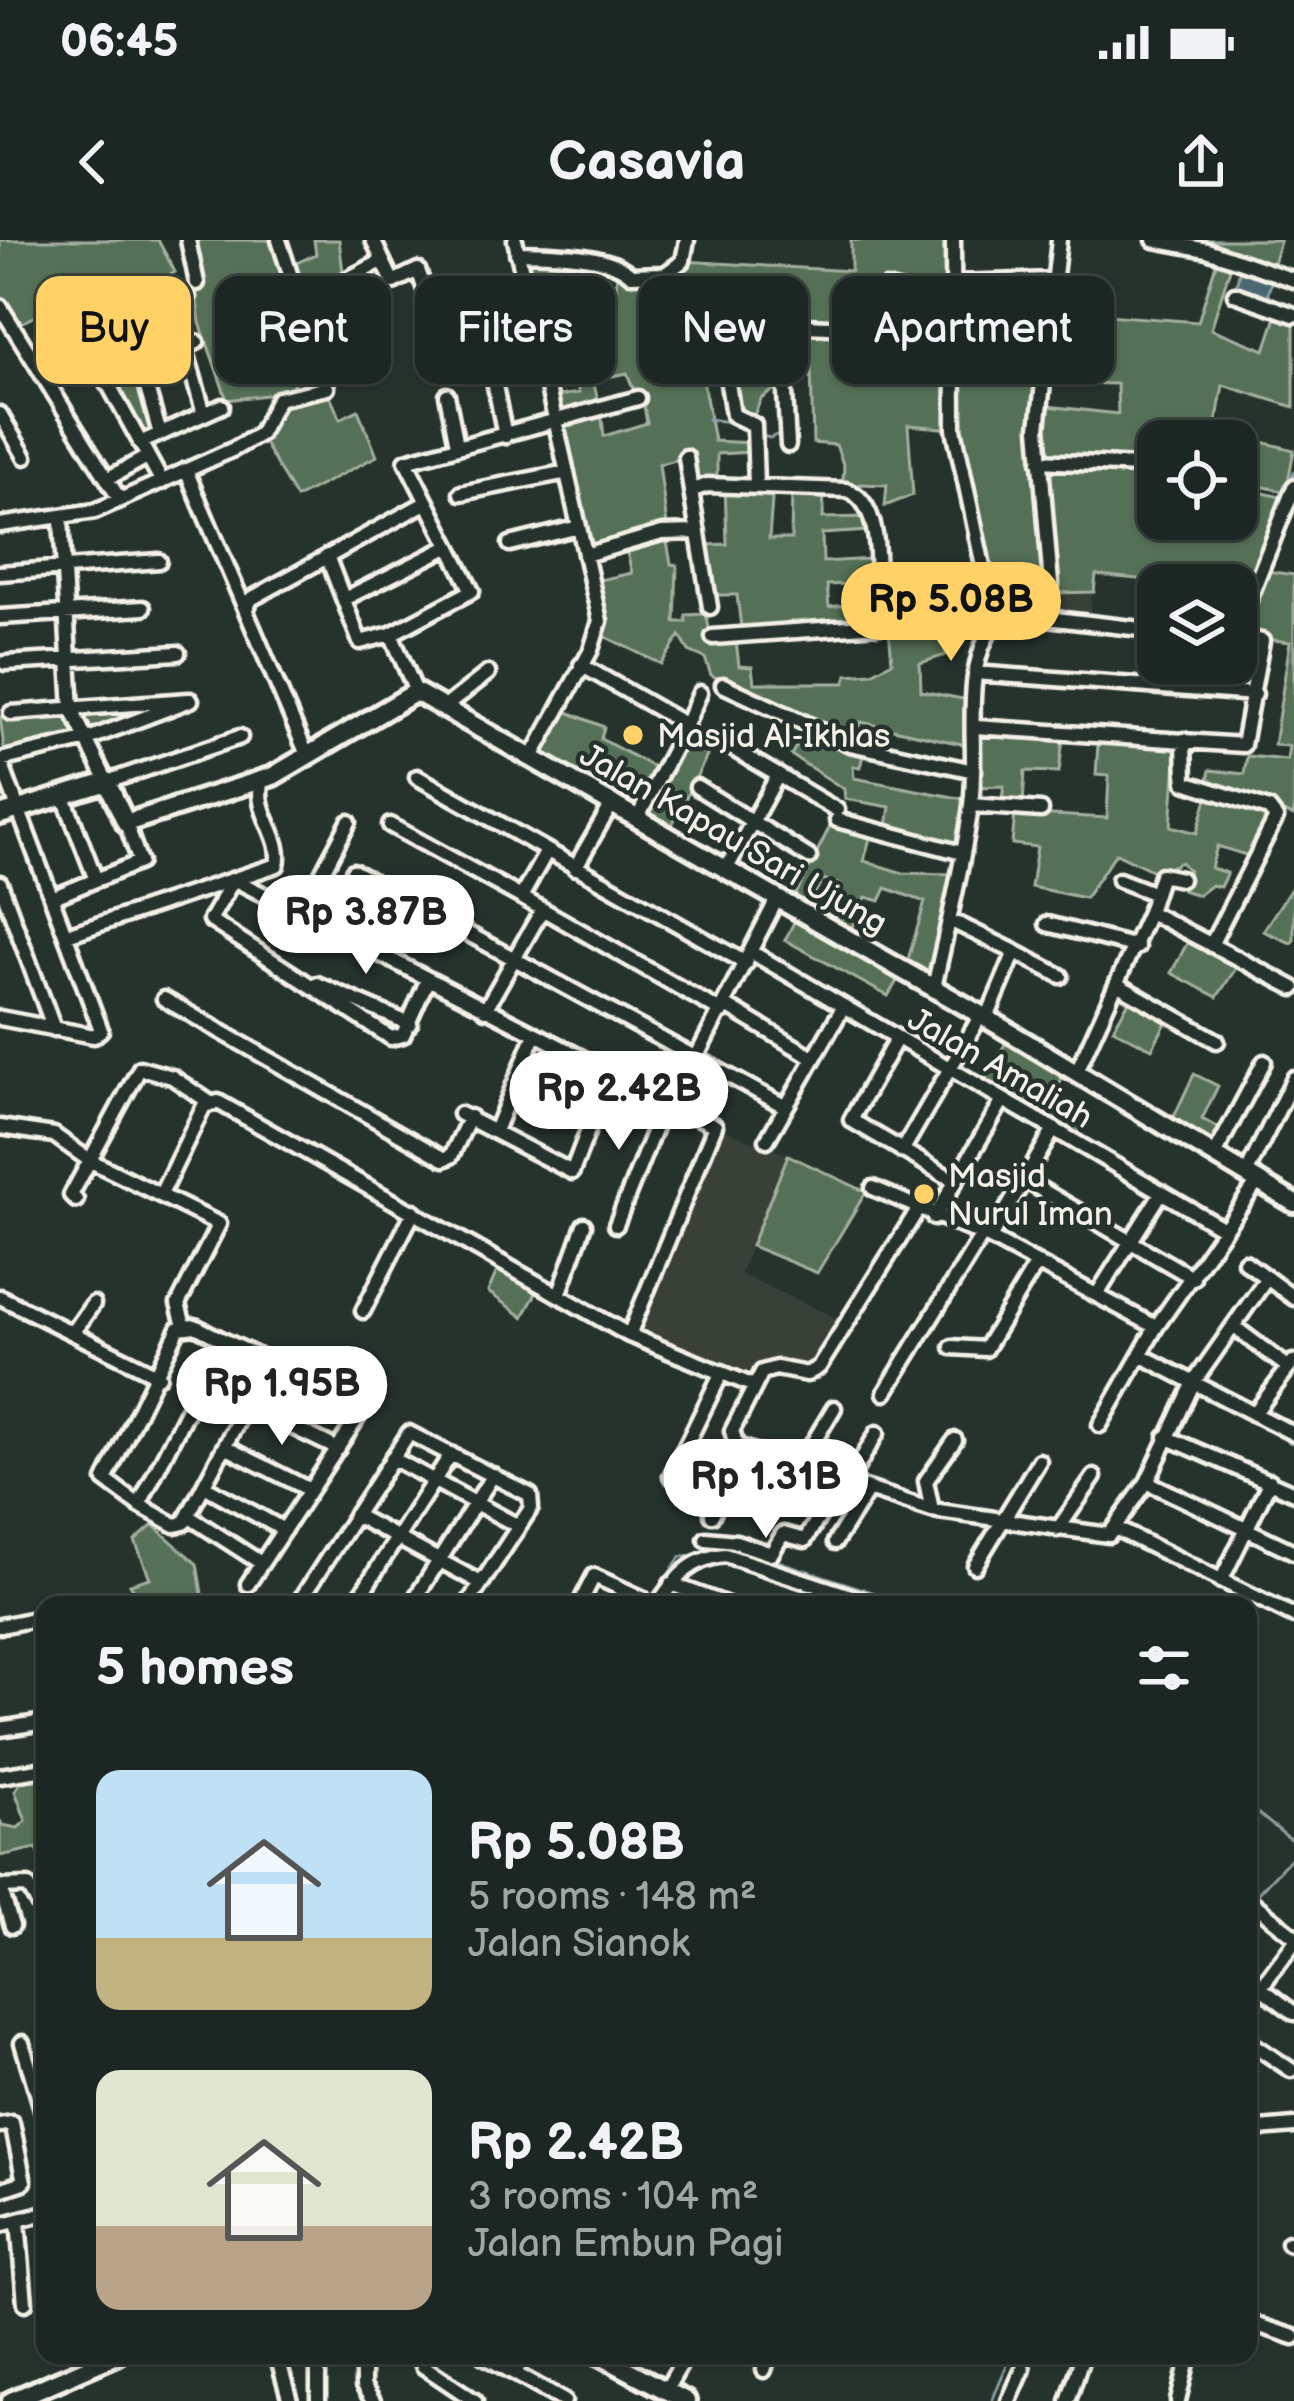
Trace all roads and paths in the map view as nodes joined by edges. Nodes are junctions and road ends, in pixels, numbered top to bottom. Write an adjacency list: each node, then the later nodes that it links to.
1 (188, 240): 17 (street)
2 (279, 240): 10 (street)
3 (373, 240): 9 (street)
4 (687, 240): 8 (street)
5 (953, 240): 14 (street)
6 (1059, 240): 15 (street)
7 (1154, 240): 16 (street)
8 (516, 246): 13 (street)
9 (380, 262): 11 (street); 12 (street)
10 (290, 276)
11 (354, 276)
12 (420, 276)
13 (522, 276)
14 (953, 276)
15 (1055, 276)
16 (1294, 280)
17 (197, 283)
18 (1235, 294): 20 (street)
19 (1, 310): 23 (street)
20 (1294, 315)
21 (832, 327): 42 (street)
22 (191, 345): 37 (street)
23 (36, 359)
24 (51, 384): 50 (street)
25 (106, 384): 43 (street)
26 (146, 384): 39 (street)
27 (326, 384): 48 (street)
28 (495, 384): 40 (street)
29 (547, 384): 38 (street)
30 (728, 384): 52 (street)
31 (953, 384): 78 (street)
32 (1043, 384): 46 (street)
33 (447, 395): 41 (street)
34 (638, 398): 38 (street)
35 (222, 406): 37 (street)
36 (0, 414): 44 (street)
37 (204, 414): 39 (street)
38 (557, 424): 40 (street); 49 (street)
39 (160, 434): 43 (street)
40 (505, 436): 41 (street)
41 (457, 445): 57 (street)
42 (788, 445)
43 (144, 450): 50 (street); 51 (street)
44 (25, 457)
45 (686, 457): 54 (street)
46 (1040, 461): 47 (street); 76 (street)
47 (1137, 466)
48 (186, 470): 51 (street); 71 (street)
49 (567, 472): 55 (street); 60 (street)
50 (107, 479): 56 (street)
51 (162, 482): 56 (street)
52 (756, 485): 54 (street); 77 (street)
53 (1294, 487): 69 (street)
54 (691, 491): 61 (street)
55 (461, 493)
56 (120, 500): 58 (street)
57 (427, 502): 63 (street); 65 (street)
58 (61, 519): 59 (street); 67 (street)
59 (0, 525)
60 (579, 527): 62 (street); 64 (street)
61 (698, 532): 64 (street); 72 (street)
62 (510, 544)
63 (448, 547): 70 (street); 80 (street)
64 (585, 555): 86 (street)
65 (327, 556): 70 (street); 71 (street)
66 (159, 560): 67 (street)
67 (64, 568): 68 (street); 74 (street)
68 (0, 573)
69 (1257, 581)
70 (344, 599): 80 (street)
71 (248, 606): 102 (street)
72 (710, 607)
73 (143, 608): 74 (street)
74 (67, 613): 75 (street); 84 (street)
75 (0, 617)
76 (1047, 618): 78 (street); 79 (street)
77 (878, 626): 78 (street); 81 (street)
78 (993, 626): 88 (street)
79 (1137, 629)
80 (391, 634): 90 (street)
81 (713, 637)
82 (1257, 638): 92 (street)
83 (178, 653): 84 (street)
84 (70, 662): 85 (street); 94 (street)
85 (5, 663)
86 (581, 665): 96 (street); 103 (street)
87 (488, 673): 93 (street)
88 (975, 673): 92 (street); 97 (street)
89 (723, 685): 105 (street)
90 (416, 692): 93 (street, Jalan Kapau Sari Ujung); 102 (street)
91 (700, 693): 96 (street)
92 (1256, 694): 100 (street)
93 (445, 707): 103 (street, Jalan Kapau Sari Ujung)
94 (72, 710): 95 (street); 99 (street); 99 (street)
95 (11, 713)
96 (686, 725): 117 (street)
97 (976, 727): 100 (street); 105 (street)
98 (240, 737): 109 (street)
99 (88, 739): 104 (street); 109 (street)
100 (1184, 740): 143 (street)
101 (723, 743): 106 (street)
102 (308, 757): 108 (street)
103 (532, 757): 112 (street, Jalan Kapau Sari Ujung)
104 (0, 760): 114 (street)
105 (974, 771): 113 (street)
106 (778, 775): 119 (street); 123 (street)
107 (417, 776): 122 (street, Jalan Amaliah)
108 (262, 780): 120 (street); 132 (street)
109 (106, 782): 111 (street); 120 (street)
110 (697, 787): 119 (street)
111 (64, 797): 114 (street); 129 (street)
112 (614, 802): 117 (street, Jalan Kapau Sari Ujung); 125 (street)
113 (971, 806): 115 (street); 123 (street)
114 (20, 809): 116 (street); 134 (street)
115 (1041, 809)
116 (0, 815)
117 (638, 817): 126 (street, Jalan Kapau Sari Ujung)
118 (349, 822): 139 (street)
119 (753, 822): 124 (street); 126 (street)
120 (127, 823): 129 (street)
121 (390, 825): 135 (street)
122 (547, 851): 125 (street, Jalan Amaliah); 135 (street)
123 (962, 854): 151 (street)
124 (809, 857)
125 (575, 868): 147 (street, Jalan Amaliah)
126 (727, 868): 136 (street, Jalan Kapau Sari Ujung)
127 (353, 871): 146 (street)
128 (1181, 878): 133 (street)
129 (96, 880): 134 (street)
130 (1119, 880): 133 (street)
131 (0, 883): 161 (street)
132 (235, 883): 139 (street); 142 (street); 155 (street)
133 (1155, 894): 138 (street)
134 (54, 897): 142 (street)
135 (521, 897): 137 (street)
136 (778, 897): 147 (street); 151 (street, Jalan Kapau Sari Ujung)
137 (542, 910): 146 (street); 154 (street)
138 (1149, 911): 143 (street); 144 (street)
139 (302, 913): 149 (street)
140 (958, 924): 145 (street)
141 (1047, 924): 144 (street)
142 (68, 935): 161 (street)
143 (1211, 945): 152 (street)
144 (1137, 946): 150 (street)
145 (1015, 952): 148 (street); 159 (street)
146 (515, 956): 157 (street); 165 (street)
147 (748, 958): 154 (street); 156 (street, Jalan Amaliah)
148 (1061, 976)
149 (428, 981): 157 (street); 160 (street)
150 (1120, 986): 164 (street); 169 (street)
151 (934, 988): 159 (street, Jalan Kapau Sari Ujung)
152 (1294, 988)
153 (164, 999): 178 (street)
154 (723, 1008): 165 (street); 166 (street)
155 (361, 1009): 160 (street); 160 (street)
156 (842, 1009): 163 (street, Jalan Amaliah); 166 (street)
157 (485, 1010): 162 (street)
158 (1, 1017): 161 (street)
159 (984, 1017): 168 (street); 169 (street, Jalan Kapau Sari Ujung)
160 (410, 1024)
161 (54, 1029)
162 (535, 1034): 170 (street); 178 (street)
163 (898, 1038): 168 (street, Jalan Amaliah); 180 (street)
164 (1217, 1041)
165 (699, 1056): 173 (street); 175 (street)
166 (814, 1058): 175 (street)
167 (1264, 1062): 181 (street)
168 (953, 1070): 172 (street, Jalan Amaliah); 180 (street)
169 (1077, 1071): 181 (street, Jalan Kapau Sari Ujung)
170 (610, 1072): 173 (street); 178 (street)
171 (1294, 1078): 183 (street)
172 (1003, 1100): 177 (street, Jalan Amaliah); 185 (street)
173 (670, 1101): 195 (street); 213 (street)
174 (208, 1102): 182 (street); 188 (street); 191 (street)
175 (786, 1107): 179 (street)
176 (0, 1126): 182 (street)
177 (1054, 1129): 184 (street); 187 (street, Jalan Amaliah)
178 (495, 1131)
179 (767, 1140)
180 (902, 1151): 185 (street)
181 (1216, 1152): 183 (street, Jalan Kapau Sari Ujung)
182 (89, 1160): 188 (street); 189 (street)
183 (1253, 1176): 190 (street, Jalan Kapau Sari Ujung); 196 (street)
184 (1023, 1179): 197 (street); 198 (street)
185 (955, 1181): 193 (street)
186 (873, 1188): 192 (street)
187 (1162, 1192): 196 (street, Jalan Amaliah); 198 (street)
188 (161, 1194): 209 (street)
189 (76, 1200)
190 (1294, 1203)
191 (414, 1211): 204 (street); 208 (street)
192 (917, 1211): 193 (street); 222 (street)
193 (934, 1218): 197 (street)
194 (584, 1225): 204 (street)
195 (616, 1225)
196 (1224, 1229): 201 (street)
197 (985, 1237): 200 (street); 223 (street)
198 (1130, 1241): 201 (street); 203 (street)
199 (1245, 1262): 202 (street)
200 (1037, 1263): 203 (street); 215 (street)
201 (1193, 1278): 211 (street)
202 (1267, 1278): 206 (street); 210 (street)
203 (1098, 1293): 211 (street)
204 (560, 1295): 213 (street)
205 (0, 1297): 212 (street)
206 (1294, 1298)
207 (93, 1304): 212 (street)
208 (363, 1311)
209 (184, 1326): 214 (street); 220 (street)
210 (1233, 1326): 218 (street); 221 (street)
211 (1156, 1327): 216 (street)
212 (74, 1331): 220 (street)
213 (629, 1335): 219 (street)
214 (223, 1340): 217 (street); 251 (street)
215 (952, 1347)
216 (1140, 1355): 221 (street); 227 (street)
217 (269, 1362): 224 (street); 233 (street)
218 (1292, 1364): 226 (street)
219 (722, 1372): 222 (street); 240 (street)
220 (159, 1376): 251 (street)
221 (1194, 1382): 226 (street); 230 (street)
222 (754, 1386): 234 (street)
223 (885, 1393)
224 (247, 1405): 232 (street); 233 (street)
225 (833, 1408): 238 (street)
226 (1254, 1414): 229 (street)
227 (1100, 1425)
228 (877, 1433): 245 (street)
229 (1294, 1434)
230 (1166, 1437): 243 (street); 244 (street)
231 (955, 1440): 252 (street)
232 (225, 1447): 246 (street); 247 (street)
233 (338, 1449): 247 (street)
234 (743, 1449): 238 (street); 254 (street)
235 (451, 1454): 236 (street); 239 (street); 242 (street)
236 (392, 1458): 242 (street); 253 (street)
237 (1039, 1461): 256 (street)
238 (798, 1468): 245 (street)
239 (493, 1474): 250 (street); 257 (street)
240 (671, 1476)
241 (1094, 1477): 259 (street)
242 (434, 1481): 250 (street); 262 (street)
243 (1270, 1481): 249 (street); 258 (street)
244 (1147, 1482): 258 (street); 260 (street)
245 (843, 1483): 248 (street); 263 (street)
246 (204, 1486): 255 (street); 261 (street)
247 (310, 1490): 261 (street)
248 (868, 1490): 252 (street); 264 (street)
249 (1294, 1493)
250 (475, 1503): 257 (street); 266 (street)
251 (139, 1505): 255 (street)
252 (932, 1510): 256 (street)
253 (355, 1515): 262 (street); 273 (street)
254 (712, 1515)
255 (188, 1516): 267 (street)
256 (1001, 1520): 259 (street); 268 (street)
257 (518, 1526): 270 (street)
258 (1245, 1528): 265 (street); 269 (street)
259 (1058, 1529): 260 (street)
260 (1117, 1529): 269 (street)
261 (284, 1530): 267 (street)
262 (397, 1539): 266 (street); 274 (street)
263 (706, 1539)
264 (835, 1542)
265 (1294, 1552)
266 (438, 1562): 270 (street); 275 (street)
267 (261, 1563): 271 (street)
268 (975, 1566)
269 (1221, 1581): 282 (street)
270 (481, 1583): 276 (street)
271 (248, 1584)
272 (670, 1584): 279 (street); 280 (street); 281 (street)
273 (303, 1596)
274 (360, 1596)
275 (417, 1596)
276 (473, 1596)
277 (584, 1596): 278 (street)
278 (638, 1596)
279 (663, 1596)
280 (703, 1596)
281 (839, 1596)
282 (1252, 1596)
283 (1257, 1598): 284 (street)
284 (1294, 1616)
285 (36, 1619): 286 (street)
286 (0, 1625)
287 (36, 1723): 288 (street)
288 (0, 1729)
289 (36, 1770): 290 (street)
290 (0, 1776)
291 (0, 1886): 292 (street); 294 (street)
292 (36, 1900)
293 (1257, 1906): 295 (street)
294 (12, 1926)
295 (1294, 1939): 297 (street)
296 (1257, 1986): 297 (street)
297 (1260, 1988): 298 (street); 299 (street)
298 (1257, 1992)
299 (1294, 2012)
300 (22, 2043): 303 (street)
301 (1257, 2049): 302 (street)
302 (1292, 2070)
303 (36, 2089)
304 (0, 2125): 307 (street)
305 (1294, 2126): 306 (street)
306 (1257, 2129)
307 (0, 2190)
308 (36, 2216): 309 (street)
309 (18, 2221): 310 (street); 311 (street)
310 (0, 2225)
311 (26, 2303)
312 (1257, 2325): 313 (street)
313 (1294, 2337)
314 (96, 2364): 331 (street)
315 (280, 2364): 332 (street)
316 (318, 2364): 333 (street)
317 (363, 2364): 334 (street)
318 (424, 2364): 335 (street)
319 (498, 2364): 328 (street)
320 (520, 2364): 328 (street)
321 (616, 2364): 329 (street)
322 (681, 2364): 329 (street)
323 (766, 2364): 327 (street)
324 (1080, 2364): 338 (street)
325 (1187, 2364): 339 (street)
326 (1023, 2369): 337 (street)
327 (764, 2370)
328 (514, 2373): 330 (street)
329 (666, 2390): 336 (street)
330 (561, 2400)
331 (11, 2401)
332 (290, 2401)
333 (318, 2401)
334 (373, 2401)
335 (475, 2401)
336 (686, 2401)
337 (1009, 2401)
338 (1068, 2401)
339 (1178, 2401)

